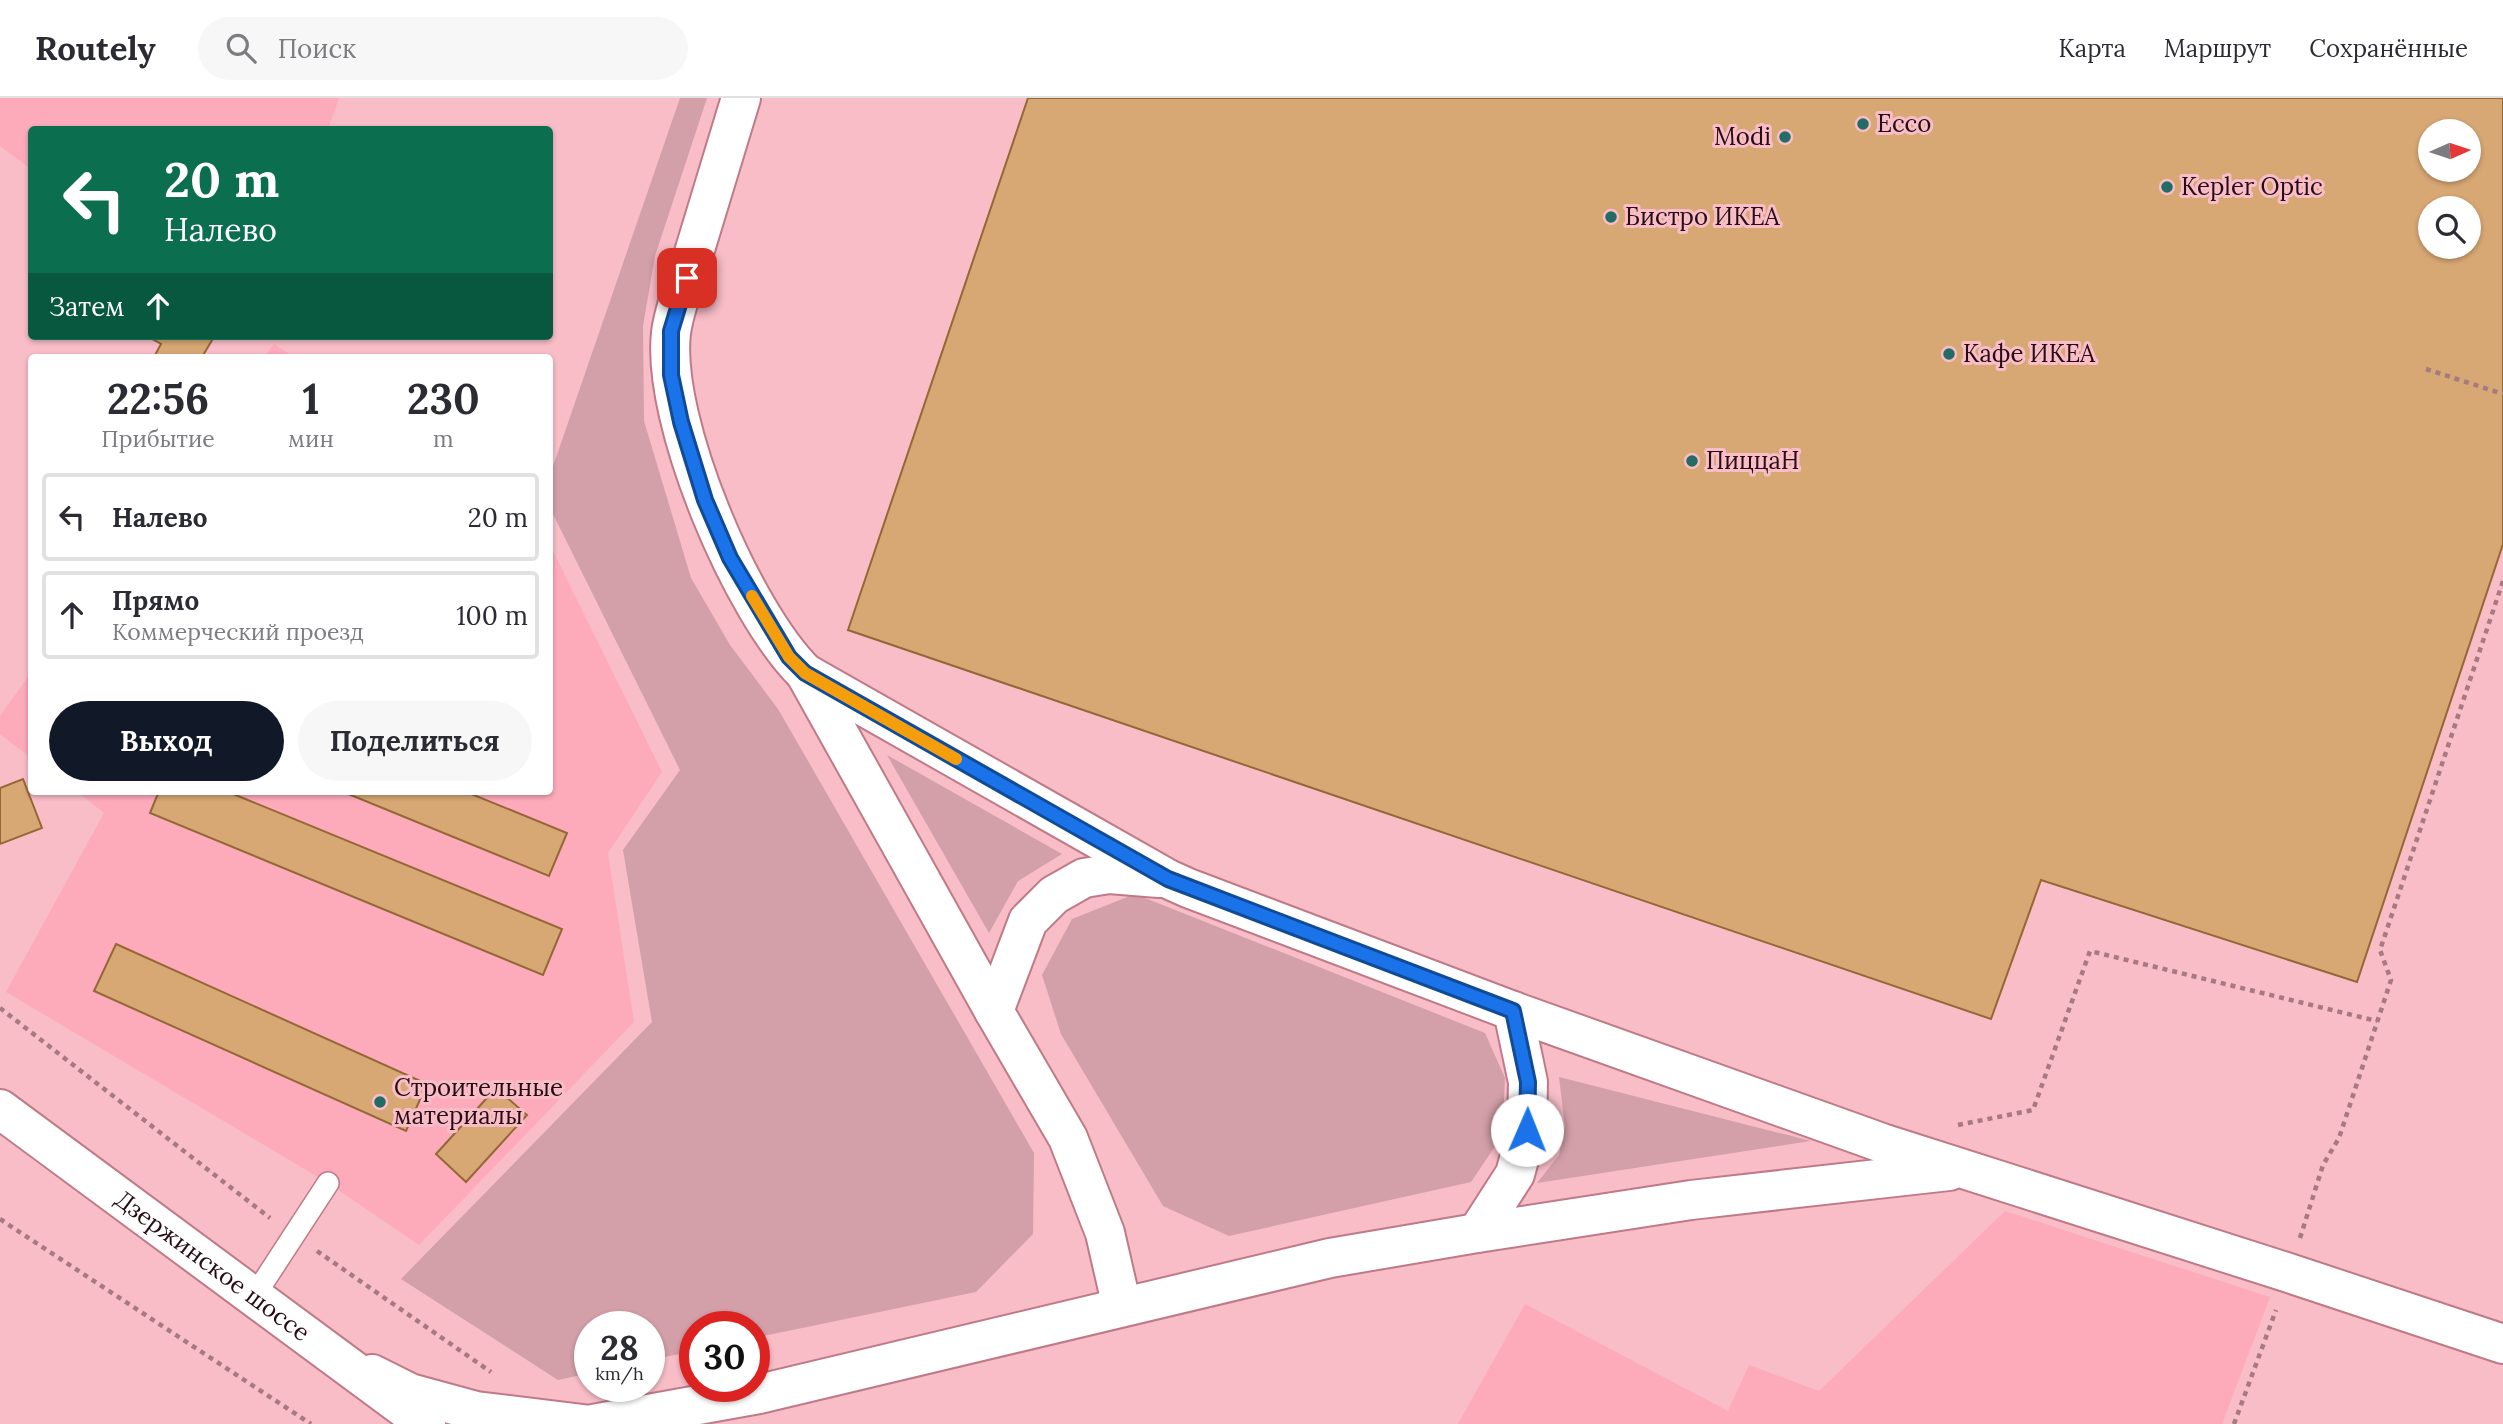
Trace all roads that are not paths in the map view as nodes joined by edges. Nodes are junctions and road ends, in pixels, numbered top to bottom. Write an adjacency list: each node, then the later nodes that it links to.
1 (740, 98): 2 (street)
2 (805, 673): 3 (street); 5 (street)
3 (1168, 879): 4 (street); 5 (street)
4 (1513, 1011): 7 (street); 9 (street)
5 (994, 1012): 11 (street)
6 (0, 1110): 10 (street, Дзержинское шоссе)
7 (1961, 1170): 9 (street); 12 (street)
8 (328, 1183): 10 (lane)
9 (1477, 1233): 11 (street)
10 (253, 1298): 13 (street, Дзержинское шоссе)
11 (1122, 1307): 14 (street)
12 (2503, 1344)
13 (329, 1353): 17 (street, Дзержинское шоссе); 18 (street)
14 (770, 1391)
15 (715, 1402): 19 (street)
16 (750, 1402): 20 (street)
17 (426, 1424)
18 (583, 1424)
19 (593, 1424)
20 (727, 1424)

